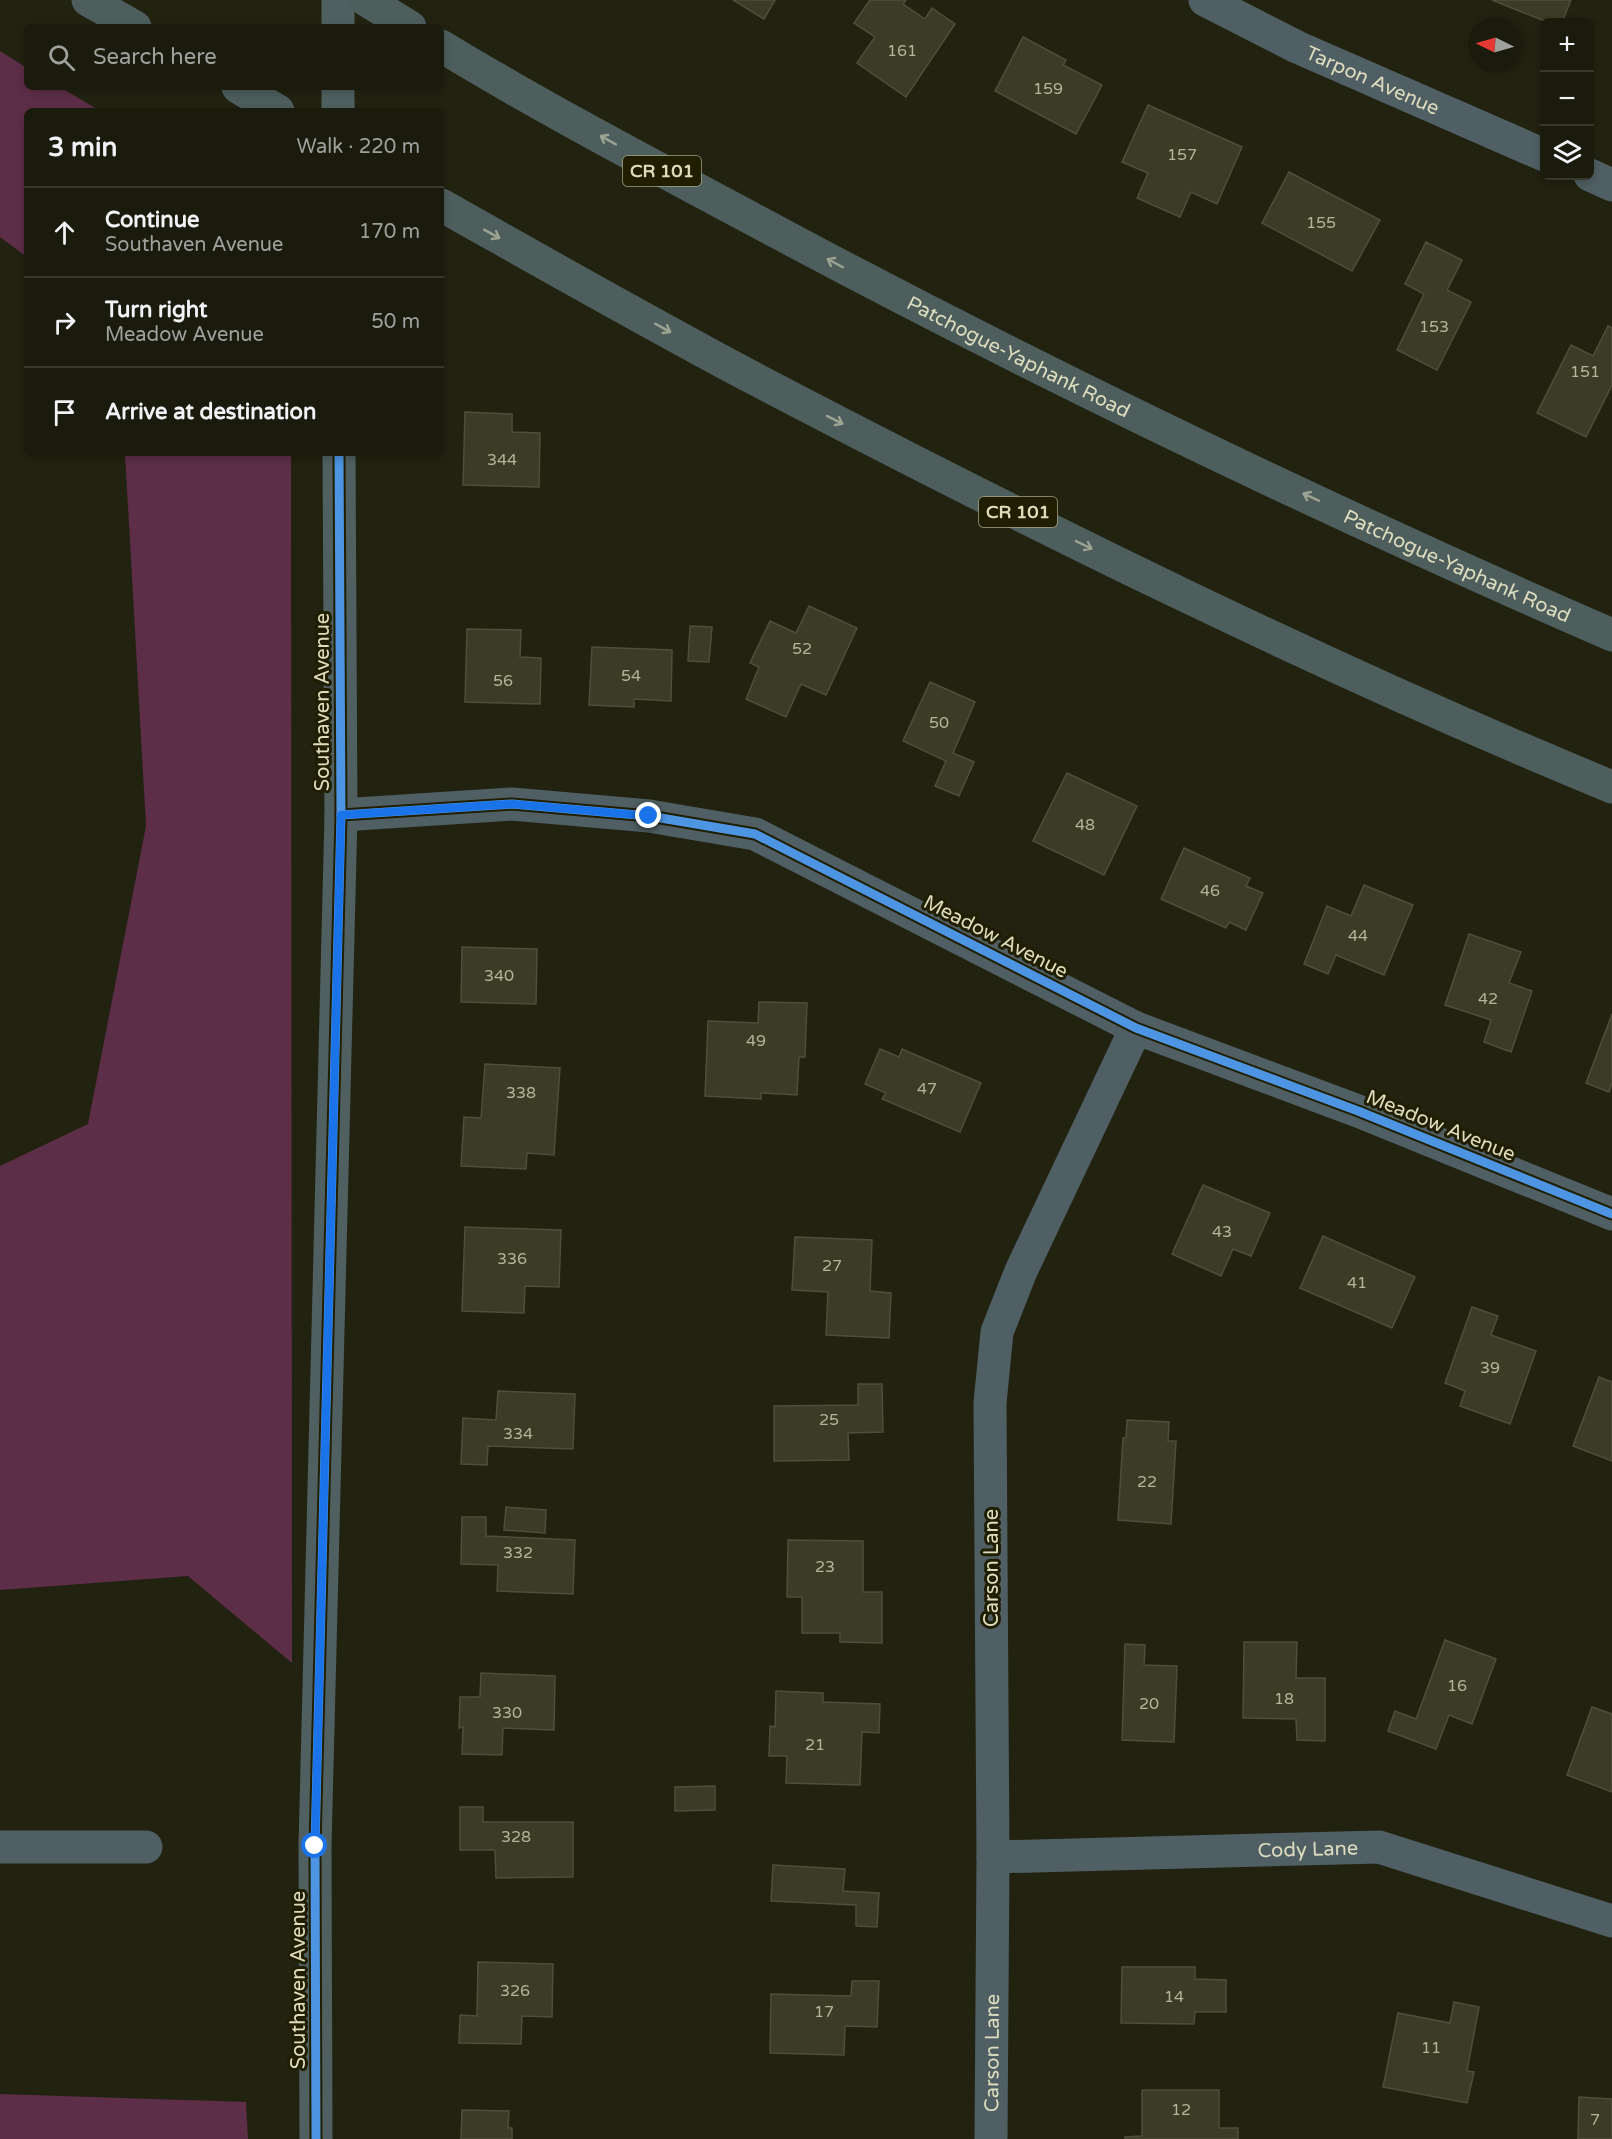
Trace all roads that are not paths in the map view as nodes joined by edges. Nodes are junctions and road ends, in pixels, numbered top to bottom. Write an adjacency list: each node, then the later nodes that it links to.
1 (88, 0): 5 (main road)
2 (338, 0): 6 (street)
3 (366, 0): 7 (main road)
4 (1205, 0): 13 (street, Tarpon Avenue)
5 (130, 24)
6 (338, 24)
7 (406, 24)
8 (444, 48): 18 (main road, Patchogue-Yaphank Road / CR 101, one-way to 8)
9 (243, 90): 11 (main road)
10 (338, 90): 12 (street)
11 (273, 108)
12 (338, 108)
13 (1540, 153)
14 (1594, 177): 15 (street)
15 (1612, 185)
16 (444, 207): 19 (main road, CR 101, one-way to 19)
17 (339, 456): 20 (street, Southaven Avenue)
18 (1612, 635)
19 (1612, 787)
20 (341, 815): 21 (street, Meadow Avenue); 27 (street, Southaven Avenue)
21 (1136, 1028): 22 (street, Meadow Avenue); 25 (street, Carson Lane)
22 (1612, 1214)
23 (146, 1847): 24 (street)
24 (0, 1848)
25 (993, 1857): 26 (street, Cody Lane); 28 (street, Carson Lane)
26 (1612, 1921)
27 (316, 2139)
28 (991, 2139)

